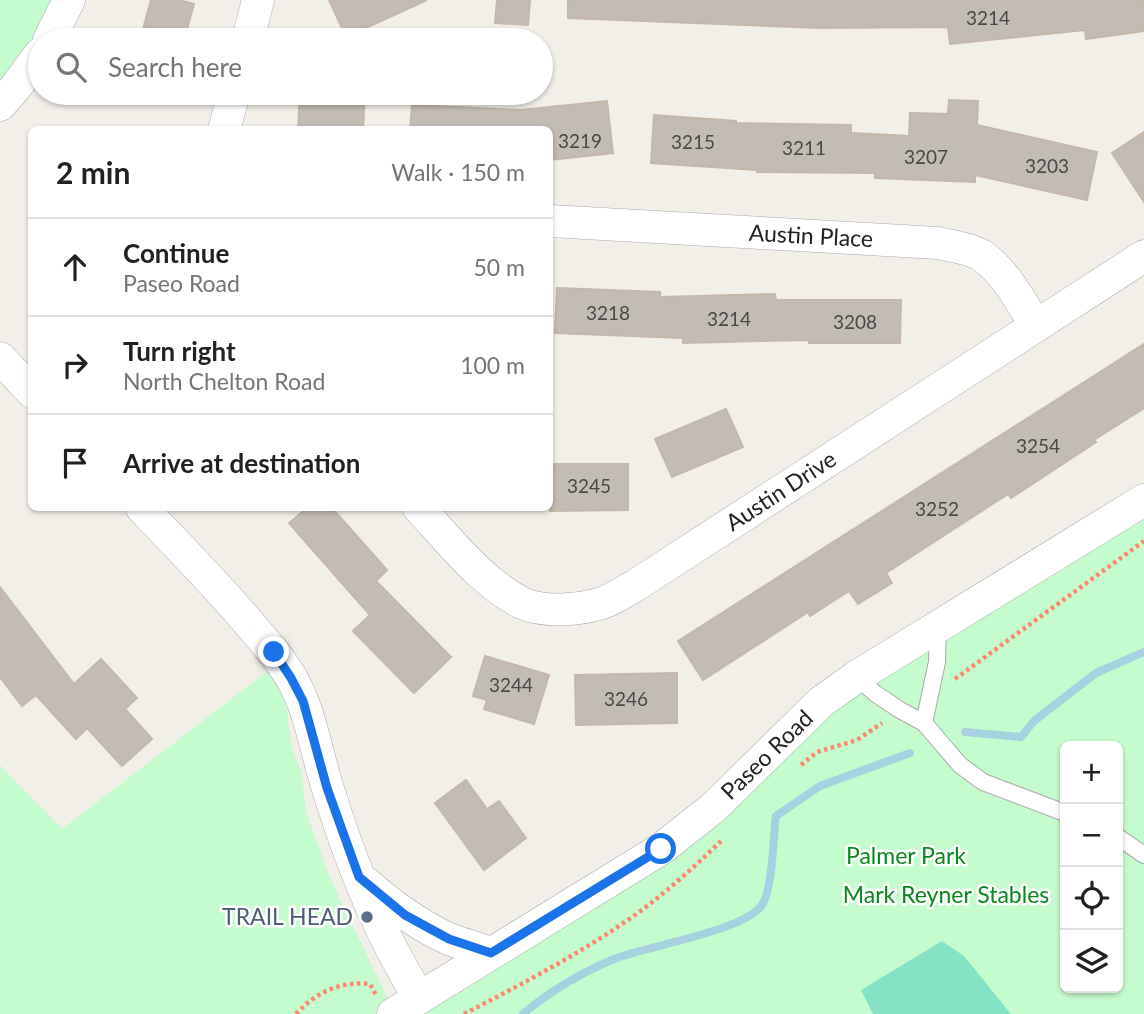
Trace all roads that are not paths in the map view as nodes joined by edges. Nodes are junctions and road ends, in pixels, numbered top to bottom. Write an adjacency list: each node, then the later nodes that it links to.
1 (69, 0): 3 (street)
2 (258, 0): 4 (street)
3 (55, 28)
4 (251, 28)
5 (28, 70): 6 (street)
6 (0, 105)
7 (231, 105): 8 (street)
8 (225, 126)
9 (553, 221): 11 (street, Austin Place)
10 (1144, 256): 11 (street, Austin Drive)
11 (1036, 326): 16 (street, Austin Drive)
12 (0, 358): 13 (street)
13 (28, 387)
14 (1144, 500): 17 (street, Paseo Road)
15 (145, 511): 23 (street)
16 (422, 511)
17 (938, 626): 18 (street, Paseo Road); 19 (lane)
18 (856, 677): 19 (lane); 24 (street, Paseo Road)
19 (924, 723): 20 (lane)
20 (1060, 811)
21 (1123, 840): 22 (lane)
22 (1144, 855)
23 (359, 877): 24 (street); 25 (street)
24 (491, 953): 25 (street, Paseo Road)
25 (398, 1005)

